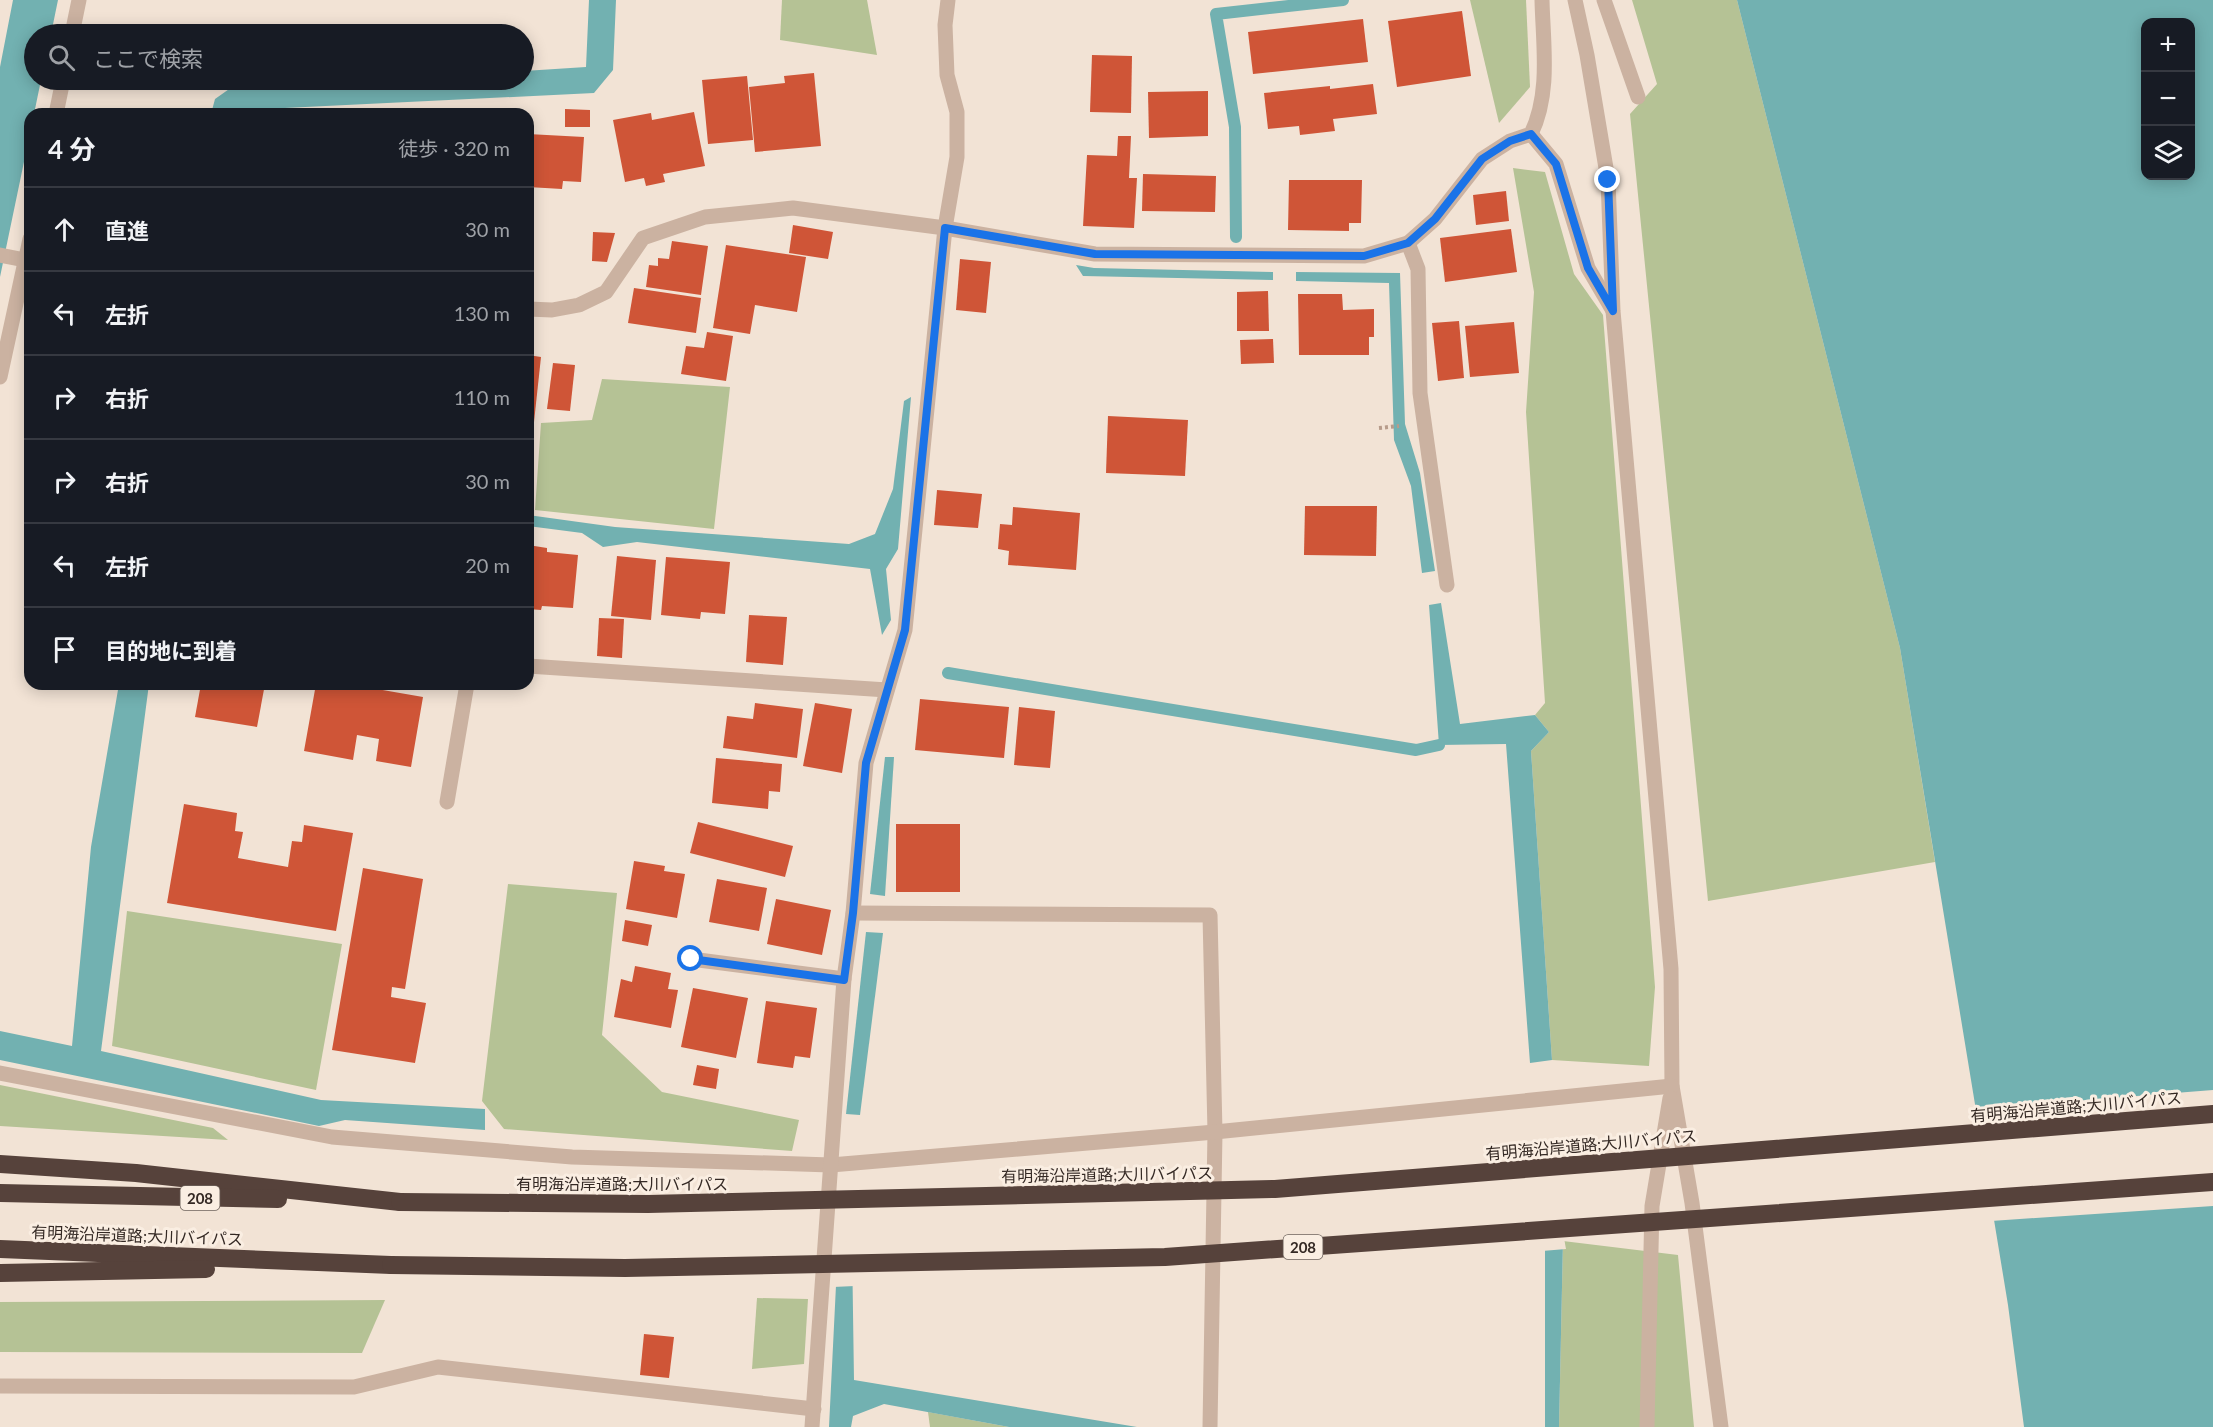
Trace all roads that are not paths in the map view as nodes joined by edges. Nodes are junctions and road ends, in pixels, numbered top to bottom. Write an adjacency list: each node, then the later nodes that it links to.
1 (79, 0): 6 (street)
2 (948, 0): 11 (street)
3 (1542, 0): 10 (street)
4 (1575, 0): 17 (street)
5 (1604, 0): 8 (street)
6 (74, 24)
7 (61, 90): 9 (street)
8 (1638, 96)
9 (57, 108)
10 (1531, 134): 12 (street); 17 (street)
11 (945, 228): 12 (street); 16 (street); 22 (street)
12 (1408, 243): 19 (street)
13 (0, 255): 14 (street)
14 (24, 259)
15 (24, 277): 18 (street)
16 (534, 309)
17 (1613, 311): 28 (street)
18 (0, 377)
19 (1448, 585)
20 (534, 666): 22 (street)
21 (466, 690): 23 (street)
22 (887, 690): 24 (street)
23 (447, 802)
24 (853, 913): 26 (street); 30 (street)
25 (691, 959): 26 (street)
26 (844, 980): 32 (street)
27 (0, 1073): 32 (street)
28 (1672, 1086): 30 (street); 43 (street); 44 (street)
29 (2213, 1114): 35 (highway, 有明海沿岸道路;大川バイパス / 208, bridge)
30 (1215, 1132): 32 (street); 42 (street)
31 (0, 1164): 35 (highway)
32 (831, 1165): 40 (street)
33 (2213, 1182): 37 (highway, 有明海沿岸道路;大川バイパス / 208, bridge)
34 (0, 1193): 35 (highway, 有明海沿岸道路;大川バイパス / 208)
35 (400, 1202)
36 (0, 1249): 37 (highway, 有明海沿岸道路;大川バイパス / 208)
37 (391, 1265): 38 (highway)
38 (0, 1273)
39 (0, 1386): 40 (street)
40 (814, 1409): 41 (street)
41 (813, 1427)
42 (1210, 1427)
43 (1647, 1427)
44 (1720, 1427)

